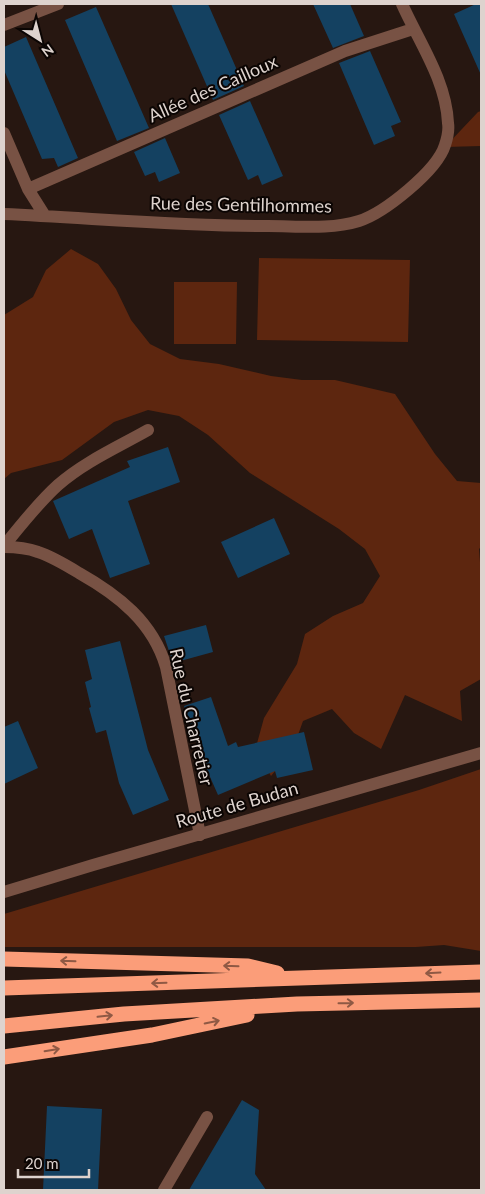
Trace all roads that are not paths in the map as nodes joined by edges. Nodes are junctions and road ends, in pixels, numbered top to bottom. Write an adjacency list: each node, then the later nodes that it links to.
1 (58, 4): 3 (street)
2 (402, 4): 4 (street, Rue des Gentilhommes)
3 (4, 26)
4 (413, 29): 6 (street, Allée des Cailloux); 8 (street, Rue des Gentilhommes)
5 (4, 133): 6 (street)
6 (28, 189): 8 (street)
7 (4, 214): 8 (street, Rue des Gentilhommes)
8 (45, 216)
9 (148, 430): 10 (street)
10 (4, 546): 12 (street, Rue du Charretier)
11 (481, 753): 12 (street, Route de Budan)
12 (200, 835): 13 (street, Route de Budan)
13 (4, 892)
14 (4, 959): 16 (highway, one-way to 14)
15 (481, 972): 16 (highway, one-way to 16)
16 (295, 977): 17 (highway, one-way to 17)
17 (4, 988)
18 (481, 1000): 19 (highway, one-way to 18)
19 (298, 1004): 20 (highway, one-way to 19); 21 (highway, one-way to 19)
20 (4, 1026)
21 (4, 1057)
22 (207, 1117): 23 (street)
23 (164, 1190)

